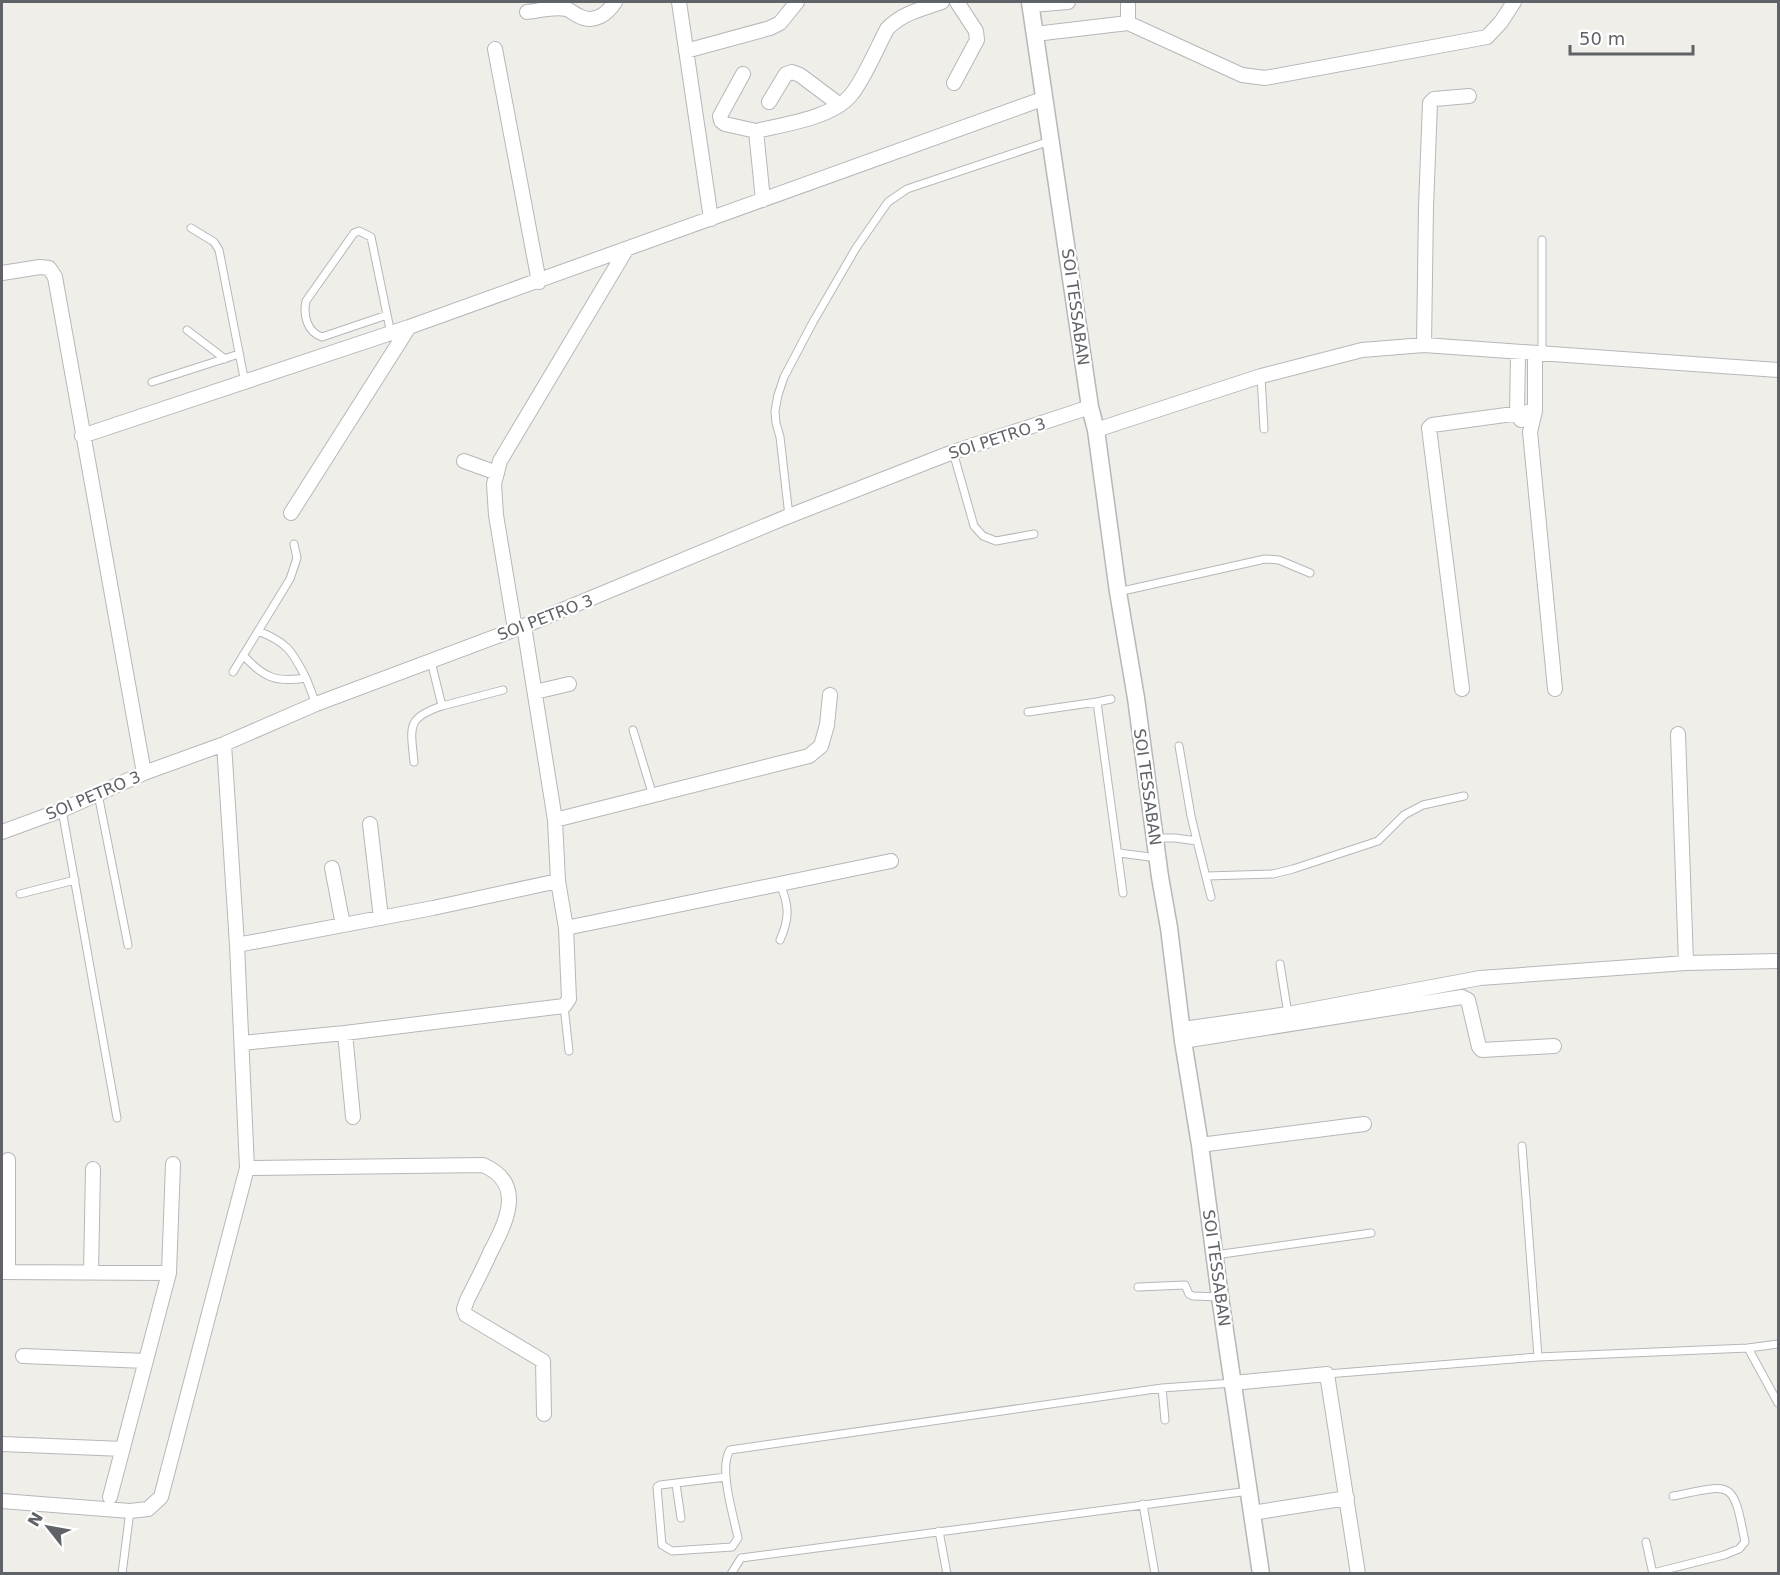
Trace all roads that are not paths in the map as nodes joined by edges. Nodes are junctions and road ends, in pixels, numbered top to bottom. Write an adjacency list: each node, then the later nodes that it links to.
1 (615, 2): 10 (street)
2 (679, 2): 14 (street)
3 (797, 2): 14 (street)
4 (942, 2): 20 (street)
5 (957, 2): 16 (street)
6 (1068, 2): 9 (street)
7 (1128, 2): 11 (street)
8 (1514, 2): 11 (street)
9 (1031, 3): 12 (street, SOI TESSABAN)
10 (527, 12)
11 (1128, 23): 12 (street)
12 (1035, 34): 18 (street, SOI TESSABAN)
13 (495, 49): 29 (street)
14 (686, 51): 24 (street)
15 (743, 74): 21 (street)
16 (954, 83)
17 (1469, 96): 34 (street)
18 (1045, 98): 22 (street, SOI TESSABAN); 23 (street)
19 (769, 102): 20 (street)
20 (840, 105): 21 (street)
21 (756, 131): 23 (street)
22 (1052, 141): 43 (street, SOI TESSABAN); 54 (lane)
23 (763, 200): 24 (street)
24 (711, 219): 27 (street)
25 (191, 228): 37 (lane)
26 (1542, 240): 36 (lane)
27 (626, 250): 29 (street); 52 (street)
28 (2, 273): 49 (street)
29 (538, 282): 31 (street)
30 (387, 315): 30 (lane); 33 (lane)
31 (409, 327): 33 (street); 53 (street)
32 (187, 330): 38 (lane)
33 (391, 333): 42 (street)
34 (1424, 345): 35 (street); 40 (street)
35 (1518, 352): 36 (street); 45 (street)
36 (1539, 353): 39 (street); 44 (street)
37 (239, 354): 38 (lane); 42 (lane)
38 (225, 358): 41 (lane)
39 (1779, 370)
40 (1261, 376): 46 (lane); 47 (street)
41 (152, 382)
42 (245, 383): 49 (street)
43 (1090, 407): 47 (street, SOI TESSABAN); 50 (street, SOI PETRO 3)
44 (1535, 411): 45 (street); 48 (street)
45 (1517, 415): 48 (street); 66 (street)
46 (1263, 429)
47 (1096, 430): 58 (street, SOI TESSABAN)
48 (1530, 432): 67 (street)
49 (82, 435): 81 (street)
50 (953, 452): 54 (street, SOI PETRO 3); 55 (lane)
51 (464, 461): 52 (street)
52 (497, 473): 59 (street)
53 (291, 513)
54 (789, 516): 59 (street, SOI PETRO 3)
55 (1034, 534)
56 (294, 544): 60 (lane)
57 (1310, 573): 58 (lane)
58 (1118, 592): 89 (street, SOI TESSABAN)
59 (520, 628): 62 (street, SOI PETRO 3); 69 (street)
60 (258, 631): 61 (lane); 64 (lane)
61 (243, 655): 63 (lane); 64 (lane)
62 (431, 662): 73 (street, SOI PETRO 3); 74 (lane)
63 (233, 672)
64 (306, 678): 73 (lane)
65 (569, 684): 69 (street)
66 (1462, 689)
67 (1555, 689)
68 (503, 690): 74 (lane)
69 (535, 692): 86 (street)
70 (830, 695): 83 (street)
71 (1112, 699): 72 (lane)
72 (1097, 702): 75 (lane); 91 (lane)
73 (316, 704): 78 (street, SOI PETRO 3)
74 (442, 706): 80 (lane)
75 (1028, 712)
76 (633, 730): 83 (lane)
77 (1678, 734): 109 (street)
78 (224, 744): 81 (street, SOI PETRO 3); 107 (street)
79 (1179, 746): 90 (lane)
80 (414, 762)
81 (144, 773): 82 (street, SOI PETRO 3)
82 (98, 794): 85 (street, SOI PETRO 3); 106 (lane)
83 (653, 796): 86 (street)
84 (1464, 796): 95 (lane)
85 (62, 810): 88 (street, SOI PETRO 3); 96 (lane)
86 (555, 820): 97 (street)
87 (370, 824): 102 (street)
88 (2, 832)
89 (1155, 838): 90 (lane); 92 (street, SOI TESSABAN)
90 (1197, 841): 95 (lane)
91 (1119, 853): 92 (lane); 99 (lane)
92 (1158, 858): 114 (street, SOI TESSABAN)
93 (891, 861): 98 (street)
94 (332, 868): 103 (street)
95 (1207, 876): 101 (lane)
96 (75, 880): 100 (lane); 119 (lane)
97 (558, 881): 102 (street); 104 (street)
98 (780, 884): 104 (street); 105 (lane)
99 (1123, 892)
100 (20, 894)
101 (1211, 897)
102 (381, 918): 103 (street)
103 (343, 925): 107 (street)
104 (566, 928): 111 (street)
105 (780, 940)
106 (128, 945)
107 (237, 945): 115 (street)
108 (1779, 961): 109 (street)
109 (1686, 963): 112 (street)
110 (1280, 964): 112 (lane)
111 (564, 1006): 113 (street); 117 (lane)
112 (1288, 1014): 114 (street)
113 (345, 1033): 115 (street); 118 (street)
114 (1183, 1035): 116 (street); 121 (street, SOI TESSABAN)
115 (242, 1043): 125 (street)
116 (1554, 1046)
117 (569, 1051)
118 (353, 1117)
119 (117, 1118)
120 (1364, 1124): 121 (street)
121 (1200, 1145): 128 (street, SOI TESSABAN)
122 (1522, 1146): 137 (lane)
123 (8, 1160): 129 (street)
124 (173, 1164): 131 (street)
125 (247, 1167): 143 (street); 155 (street)
126 (93, 1169): 130 (street)
127 (1371, 1233): 128 (lane)
128 (1215, 1255): 133 (street, SOI TESSABAN)
129 (5, 1272): 130 (street)
130 (91, 1273): 131 (street)
131 (169, 1274): 138 (street)
132 (1138, 1287): 133 (lane)
133 (1220, 1297): 140 (street, SOI TESSABAN)
134 (1779, 1344): 135 (lane)
135 (1748, 1348): 137 (lane); 142 (lane)
136 (23, 1356): 138 (street)
137 (1538, 1357): 139 (lane)
138 (146, 1361): 146 (street)
139 (1327, 1374): 140 (street); 152 (street)
140 (1233, 1383): 141 (lane); 149 (street, SOI TESSABAN)
141 (1162, 1388): 144 (lane); 147 (lane)
142 (1779, 1403)
143 (544, 1414)
144 (1165, 1420)
145 (2, 1444): 146 (street)
146 (123, 1449): 151 (street)
147 (726, 1478): 148 (lane); 148 (lane)
148 (676, 1484): 157 (lane)
149 (1249, 1491): 154 (lane); 156 (street, SOI TESSABAN)
150 (1673, 1496): 160 (lane)
151 (110, 1497)
152 (1347, 1498): 156 (street); 166 (street)
153 (2, 1501): 155 (street)
154 (1143, 1504): 158 (lane); 164 (lane)
155 (130, 1511): 161 (lane)
156 (1252, 1514): 165 (street, SOI TESSABAN)
157 (681, 1518)
158 (939, 1532): 162 (lane); 163 (lane)
159 (1646, 1542): 160 (lane)
160 (1653, 1573)
161 (122, 1574)
162 (731, 1574)
163 (946, 1574)
164 (1155, 1574)
165 (1261, 1574)
166 (1358, 1574)

